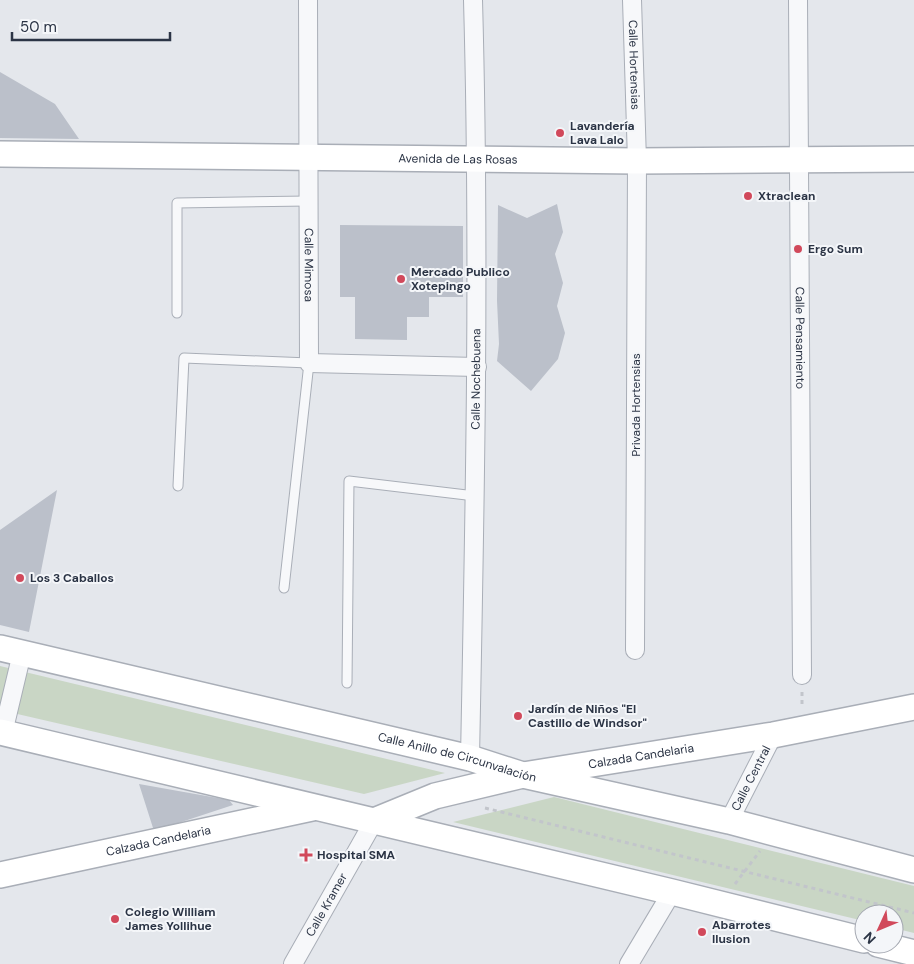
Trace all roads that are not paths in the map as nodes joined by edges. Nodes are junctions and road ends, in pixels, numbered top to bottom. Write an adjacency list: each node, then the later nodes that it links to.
1 (308, 0): 6 (street, Calle Mimosa)
2 (473, 0): 8 (street, Calle Nochebuena)
3 (632, 0): 10 (street, Calle Hortensias)
4 (798, 0): 9 (street, Calle Pensamiento)
5 (0, 154): 6 (street, Avenida de Las Rosas)
6 (307, 156): 8 (street, Avenida de Las Rosas); 11 (street, Calle Mimosa)
7 (914, 159): 9 (street, Avenida de Las Rosas)
8 (477, 160): 10 (street, Avenida de Las Rosas); 14 (street, Calle Nochebuena)
9 (800, 160): 10 (street, Avenida de Las Rosas); 20 (street, Calle Pensamiento)
10 (637, 161): 18 (street, Privada Hortensias)
11 (308, 201): 12 (lane); 13 (street, Calle Mimosa)
12 (177, 313)
13 (309, 363): 14 (street); 15 (lane); 17 (lane)
14 (477, 367): 16 (street, Calle Nochebuena)
15 (178, 486)
16 (475, 496): 21 (lane); 25 (street, Calle Nochebuena)
17 (284, 588)
18 (635, 650)
19 (11, 651): 23 (street); 25 (street, Calle Anillo de Circunvalación)
20 (802, 675)
21 (347, 683)
22 (914, 707): 24 (street, Calzada Candelaria)
23 (2, 733): 27 (street)
24 (773, 735): 26 (street, Calzada Candelaria); 29 (street, Calle Central)
25 (470, 758): 26 (street, Calle Anillo de Circunvalación)
26 (523, 775): 28 (street, Calzada Candelaria); 29 (street, Calle Anillo de Circunvalación)
27 (317, 807): 28 (street); 31 (street, Calzada Candelaria)
28 (374, 821): 32 (street); 34 (street, Calle Kramer)
29 (729, 821): 30 (street, Calle Anillo de Circunvalación)
30 (914, 870)
31 (0, 875)
32 (672, 892): 33 (street); 35 (street)
33 (854, 937)
34 (293, 964)
35 (629, 964)

